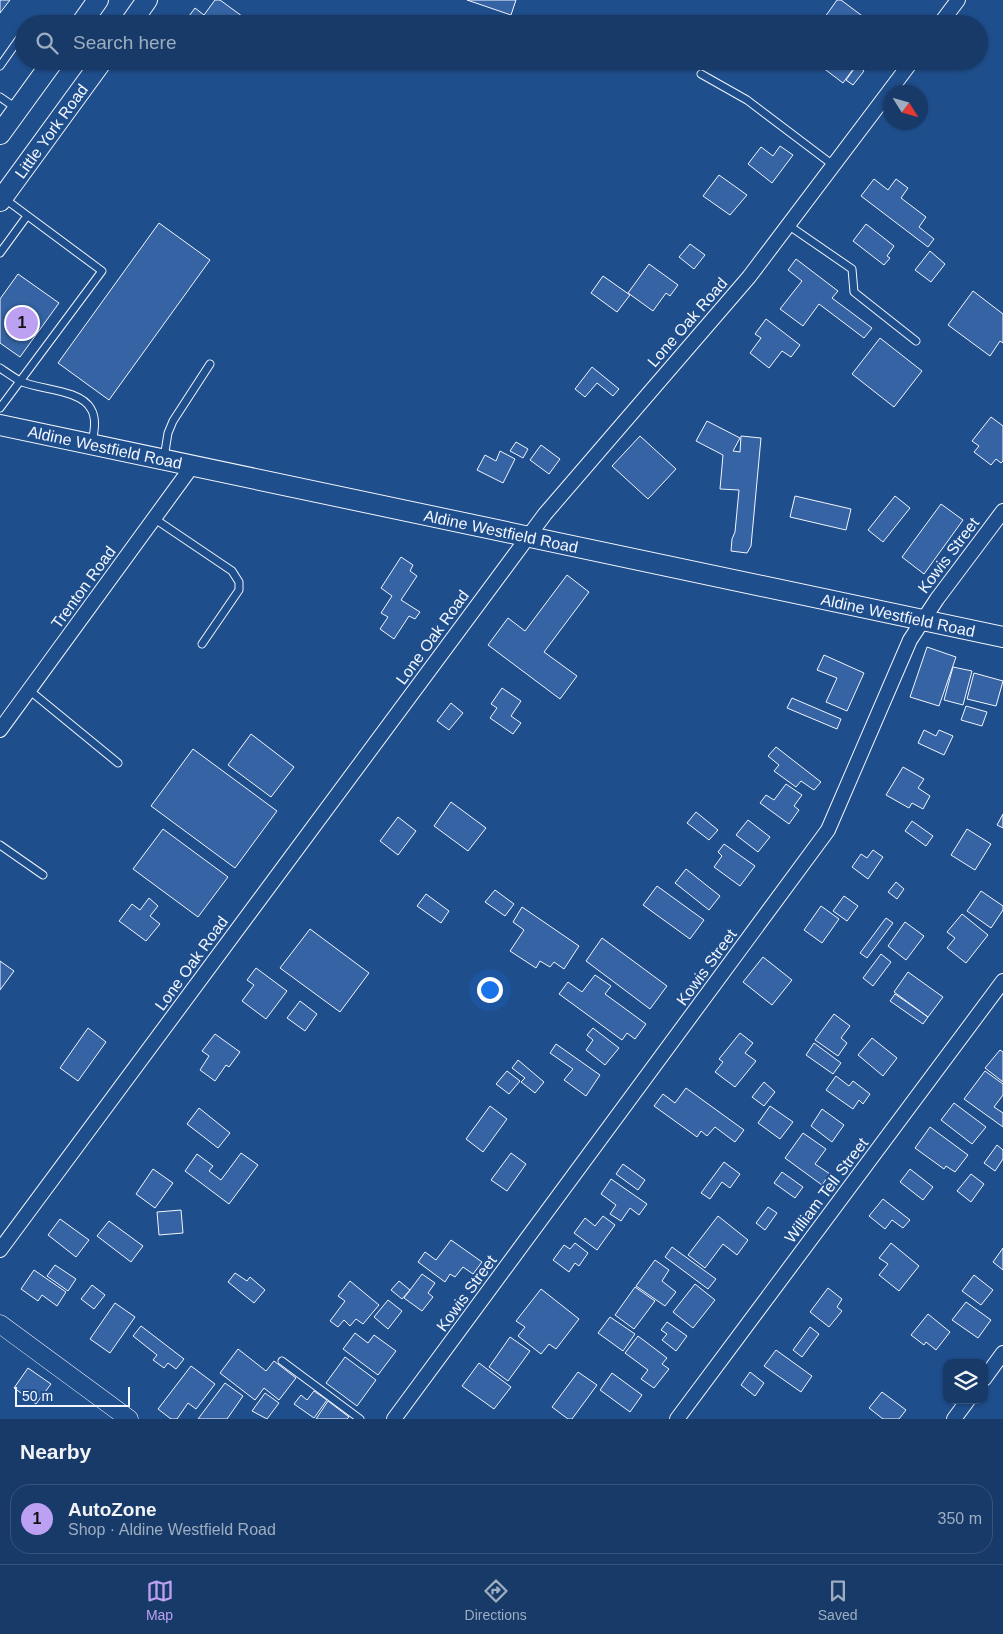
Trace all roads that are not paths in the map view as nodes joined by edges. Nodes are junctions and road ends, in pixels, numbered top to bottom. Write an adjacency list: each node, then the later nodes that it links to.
1 (98, 0): 4 (main road)
2 (147, 0): 5 (main road)
3 (958, 0): 6 (street)
4 (87, 15)
5 (136, 15)
6 (947, 15)
7 (15, 45): 8 (lane)
8 (0, 66)
9 (46, 70): 14 (main road)
10 (95, 70): 17 (main road, Little York Road)
11 (905, 70): 16 (street, Lone Oak Road)
12 (701, 74): 16 (lane)
13 (0, 97): 14 (lane)
14 (18, 109): 15 (main road)
15 (0, 134)
16 (833, 165): 19 (street, Lone Oak Road)
17 (1, 199): 18 (lane)
18 (27, 216): 20 (lane); 24 (lane)
19 (788, 225): 21 (lane); 32 (street, Lone Oak Road)
20 (0, 253)
21 (916, 341)
22 (210, 364): 28 (lane)
23 (0, 368): 24 (lane)
24 (20, 381): 25 (lane); 27 (lane)
25 (0, 408)
26 (0, 425): 27 (main road, Aldine Westfield Road)
27 (92, 444): 28 (main road, Aldine Westfield Road)
28 (164, 459): 29 (main road, Aldine Westfield Road)
29 (193, 465): 31 (street, Trenton Road); 32 (main road, Aldine Westfield Road)
30 (1003, 510): 33 (street, Kowis Street)
31 (155, 519): 35 (lane); 36 (street, Trenton Road)
32 (527, 538): 33 (main road, Aldine Westfield Road); 42 (street, Lone Oak Road)
33 (921, 621): 34 (main road, Aldine Westfield Road); 50 (street, Kowis Street)
34 (1003, 637)
35 (202, 644)
36 (29, 690): 37 (street, Trenton Road); 38 (lane)
37 (0, 730)
38 (118, 763)
39 (0, 845): 40 (lane)
40 (43, 874)
41 (1003, 981): 51 (street, William Tell Street)
42 (0, 1250)
43 (0, 1324): 48 (street)
44 (1003, 1354): 46 (street)
45 (282, 1361): 49 (lane)
46 (988, 1374)
47 (965, 1404): 52 (street)
48 (129, 1419)
49 (360, 1419)
50 (394, 1419)
51 (677, 1419)
52 (954, 1419)

